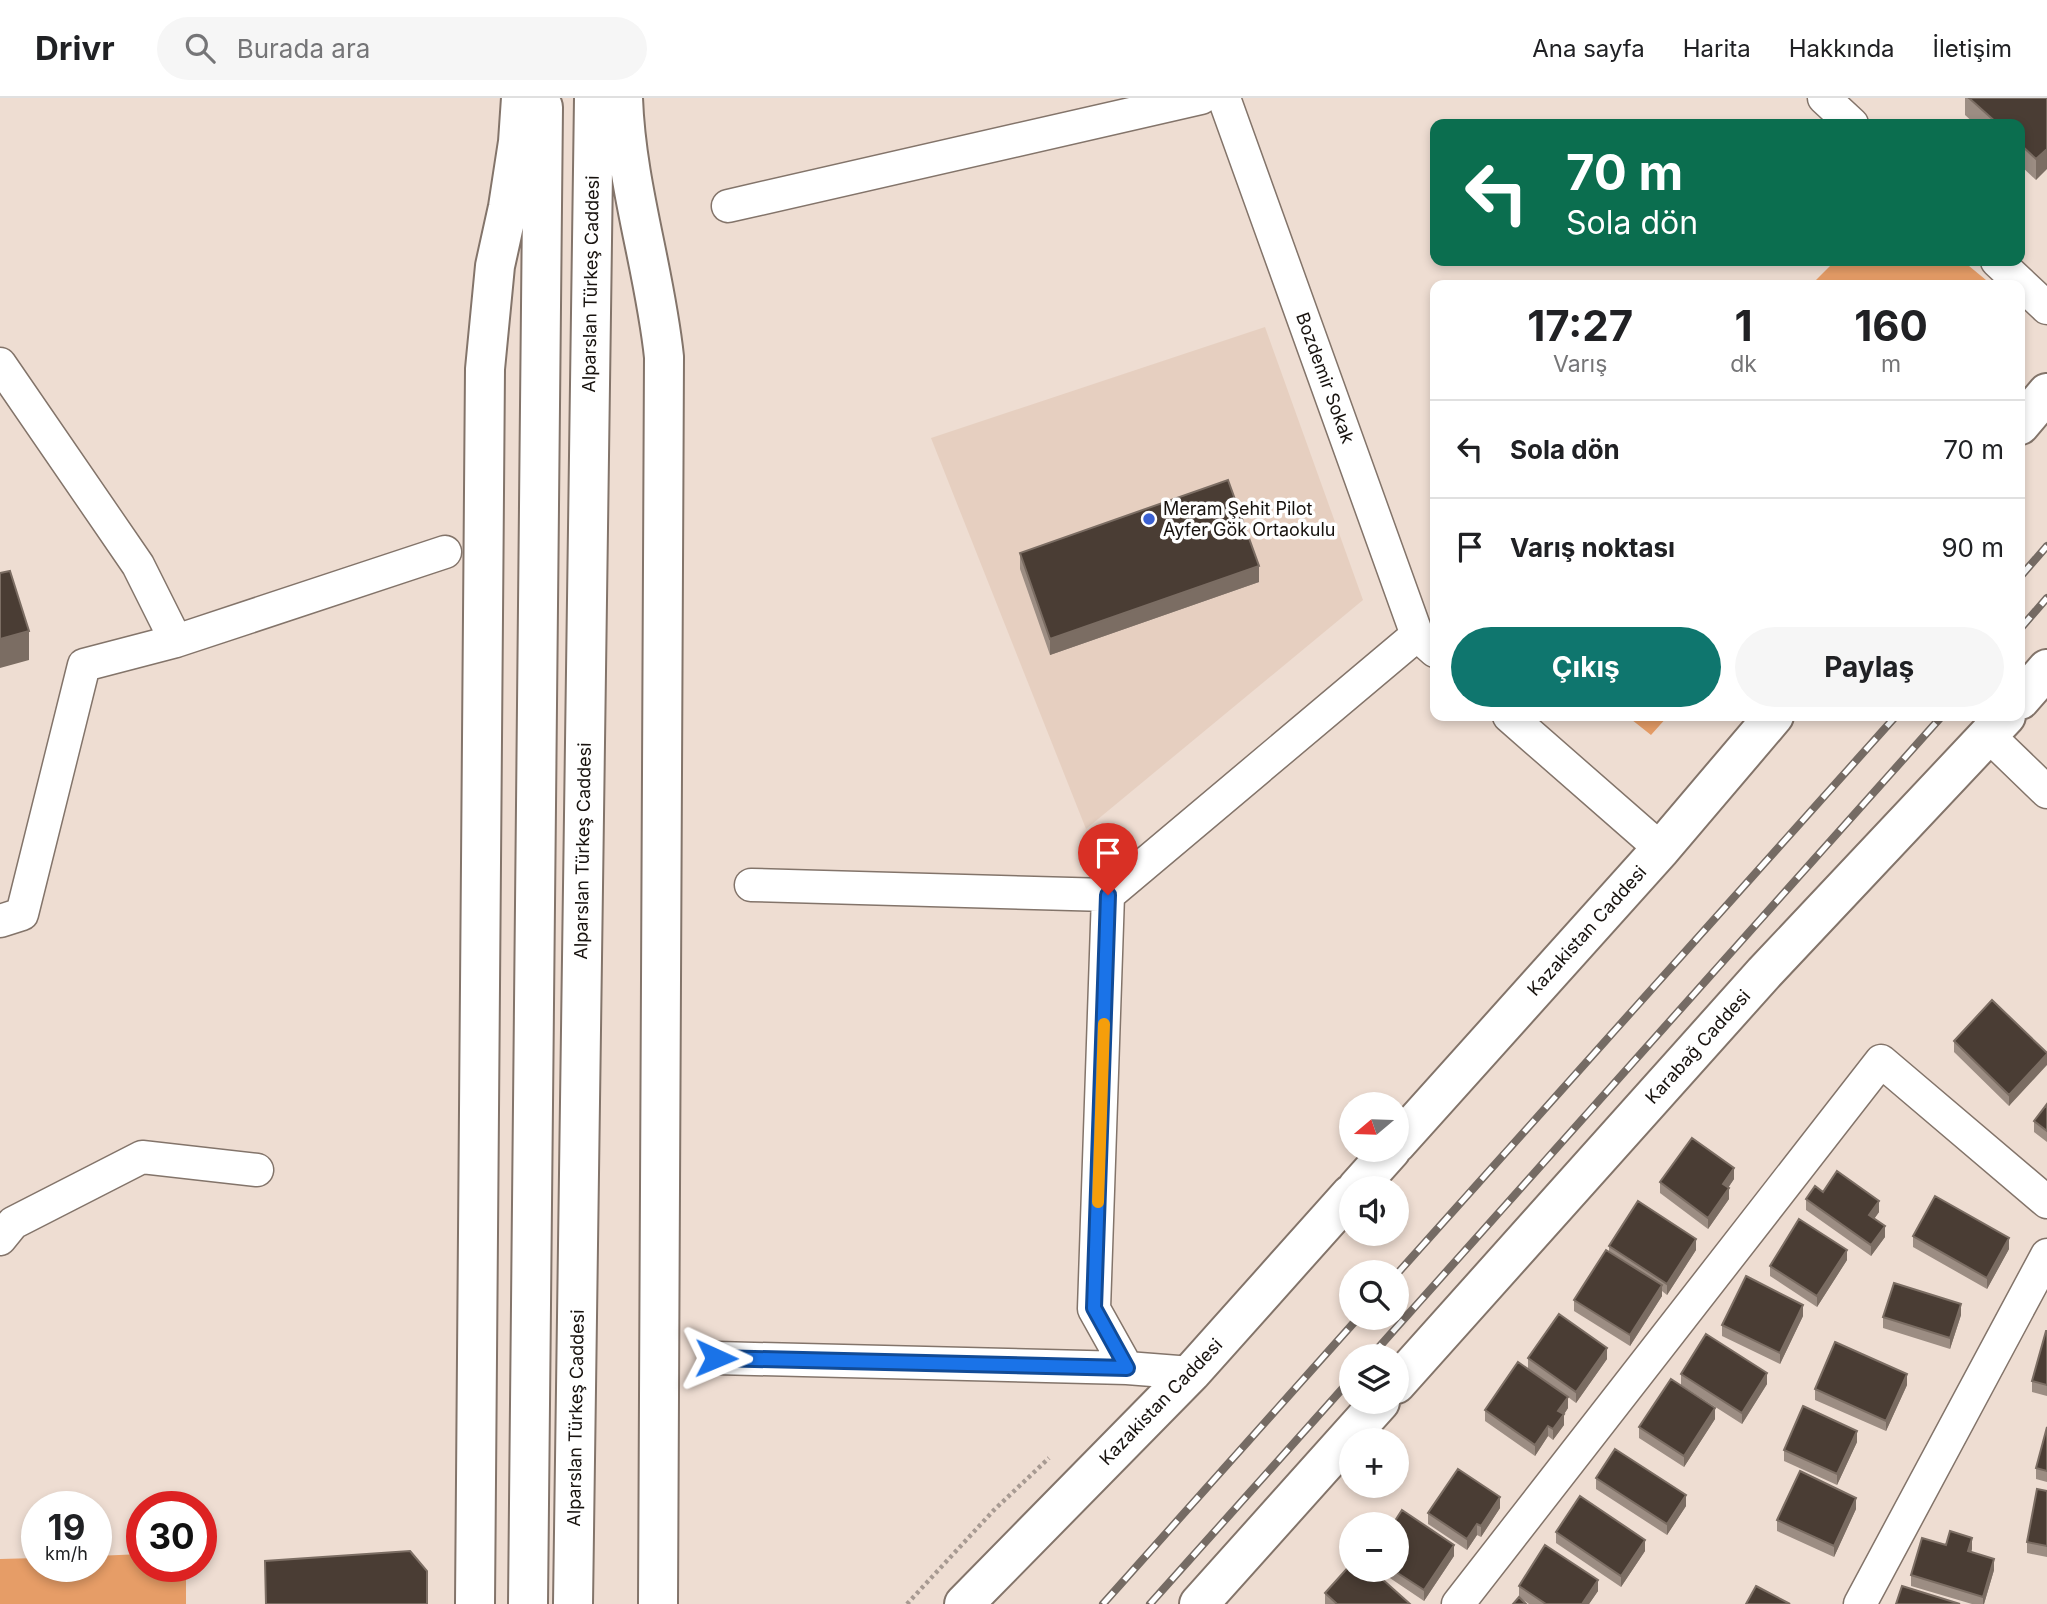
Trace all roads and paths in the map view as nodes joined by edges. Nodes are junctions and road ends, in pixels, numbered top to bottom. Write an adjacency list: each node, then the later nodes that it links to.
1 (521, 98): 43 (main road)
2 (544, 98): 44 (main road)
3 (594, 98): 45 (main road, Alparslan Türkeş Caddesi)
4 (623, 98): 46 (main road)
5 (1201, 98): 9 (street)
6 (1224, 98): 19 (street, Bozdemir Sokak)
7 (1824, 98): 8 (street)
8 (1847, 119)
9 (728, 205)
10 (2002, 266): 11 (street)
11 (2017, 280)
12 (2025, 287): 13 (street)
13 (2047, 308)
14 (0, 364): 18 (street)
15 (2047, 393): 16 (main road)
16 (2025, 419)
17 (445, 552): 18 (street)
18 (176, 641): 29 (street)
19 (1426, 643): 28 (street)
20 (2047, 669): 21 (main road)
21 (2025, 694)
22 (1515, 721): 26 (street)
23 (1770, 721): 26 (main road, Kazakistan Caddesi)
24 (1997, 726): 25 (street); 40 (main road, Karabağ Caddesi)
25 (2047, 792)
26 (1661, 849): 30 (main road, Kazakistan Caddesi)
27 (751, 885): 28 (street)
28 (1108, 895): 39 (street)
29 (0, 921)
30 (1409, 1130)
31 (1380, 1162): 33 (main road)
32 (257, 1170): 36 (street)
33 (1368, 1176)
34 (2047, 1202): 49 (street)
35 (1339, 1208): 41 (main road, Kazakistan Caddesi)
36 (0, 1239)
37 (2047, 1255): 50 (street)
38 (716, 1358): 39 (street)
39 (1127, 1368): 41 (street)
40 (1409, 1369)
41 (1191, 1373): 47 (main road, Kazakistan Caddesi)
42 (1369, 1414): 48 (main road)
43 (475, 1604)
44 (528, 1604)
45 (573, 1604)
46 (658, 1604)
47 (964, 1604)
48 (1199, 1604)
49 (1458, 1604)
50 (1860, 1604)

